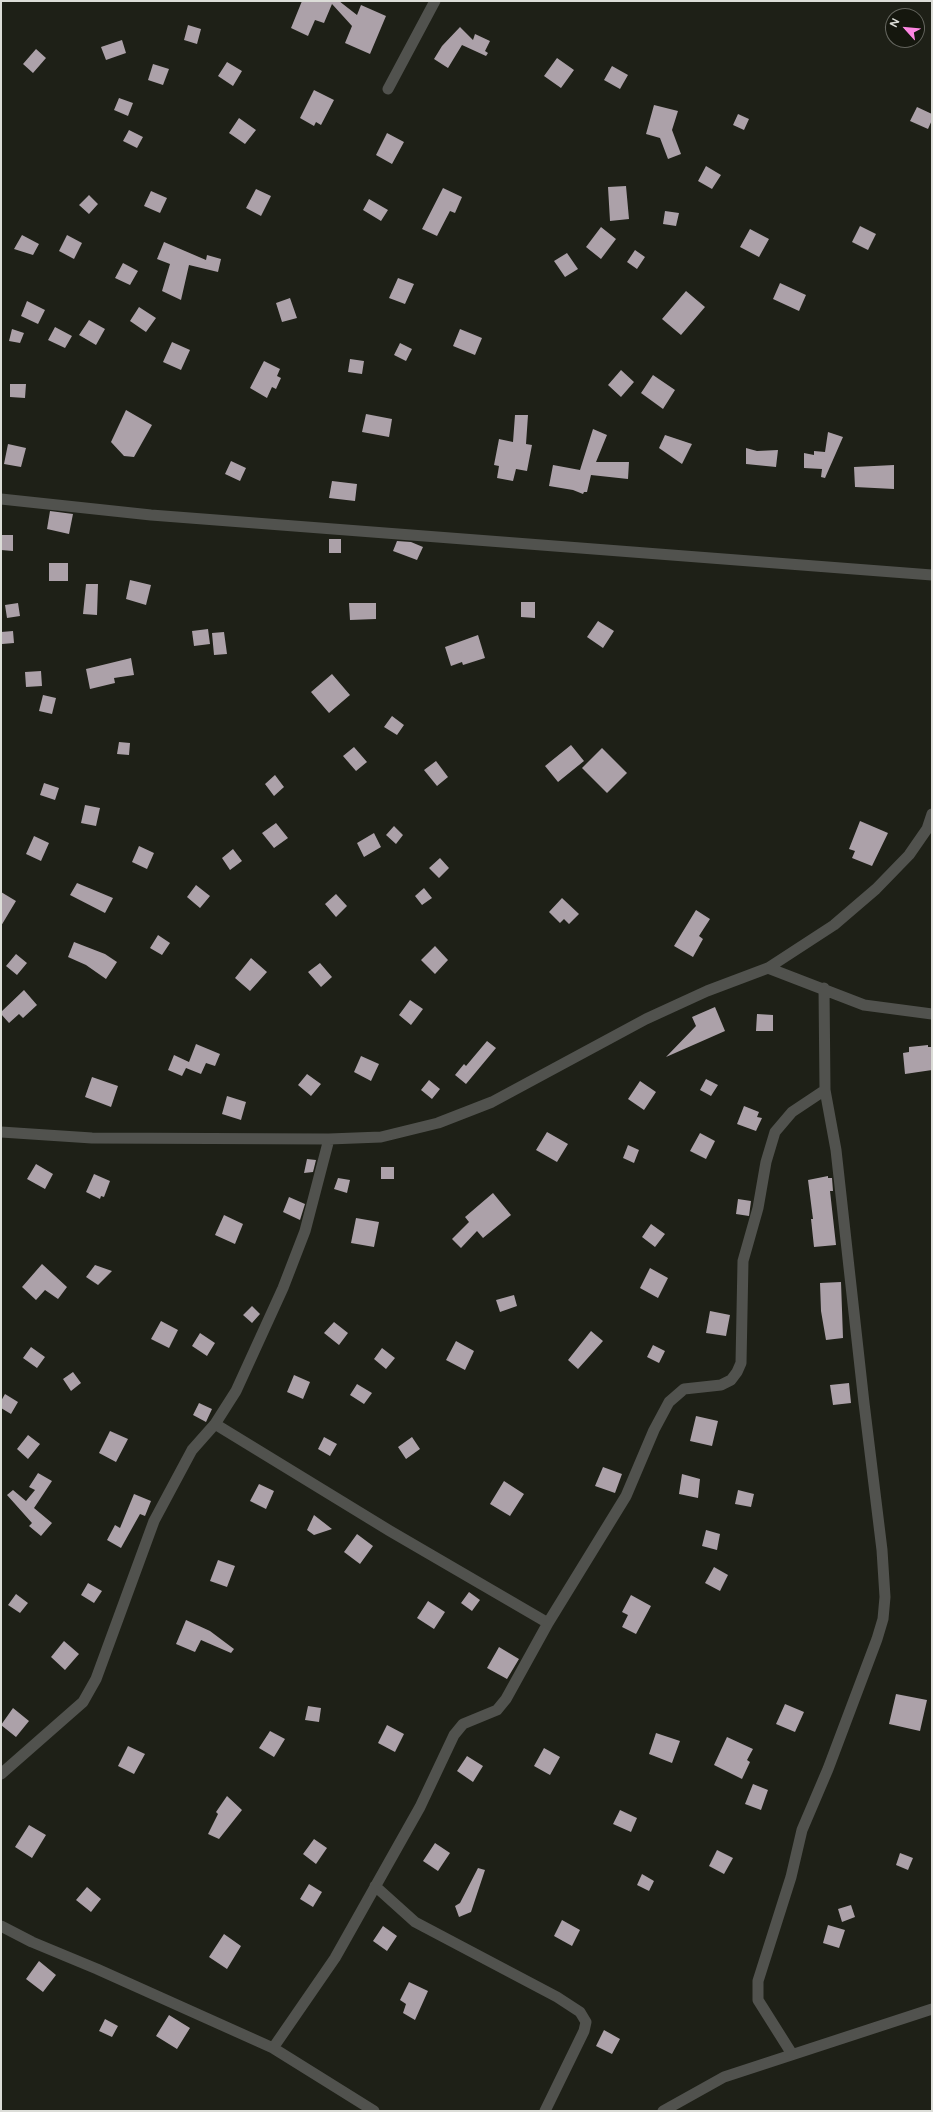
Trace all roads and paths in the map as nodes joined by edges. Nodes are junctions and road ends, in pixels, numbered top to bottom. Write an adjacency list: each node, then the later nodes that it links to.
1 (435, 1): 2 (street)
2 (388, 88)
3 (1, 499): 4 (street)
4 (932, 574)
5 (932, 814): 6 (street)
6 (768, 968): 7 (street); 11 (street)
7 (824, 988): 8 (street); 9 (street)
8 (932, 1014)
9 (825, 1090): 13 (street); 19 (street)
10 (1, 1132): 11 (street)
11 (329, 1139): 12 (street)
12 (214, 1424): 13 (street); 14 (street)
13 (548, 1623): 15 (street)
14 (1, 1774)
15 (375, 1886): 18 (street); 21 (street)
16 (1, 1926): 18 (street)
17 (932, 2009): 19 (street)
18 (273, 2048): 20 (street)
19 (792, 2054): 22 (street)
20 (374, 2111)
21 (545, 2111)
22 (663, 2111)

